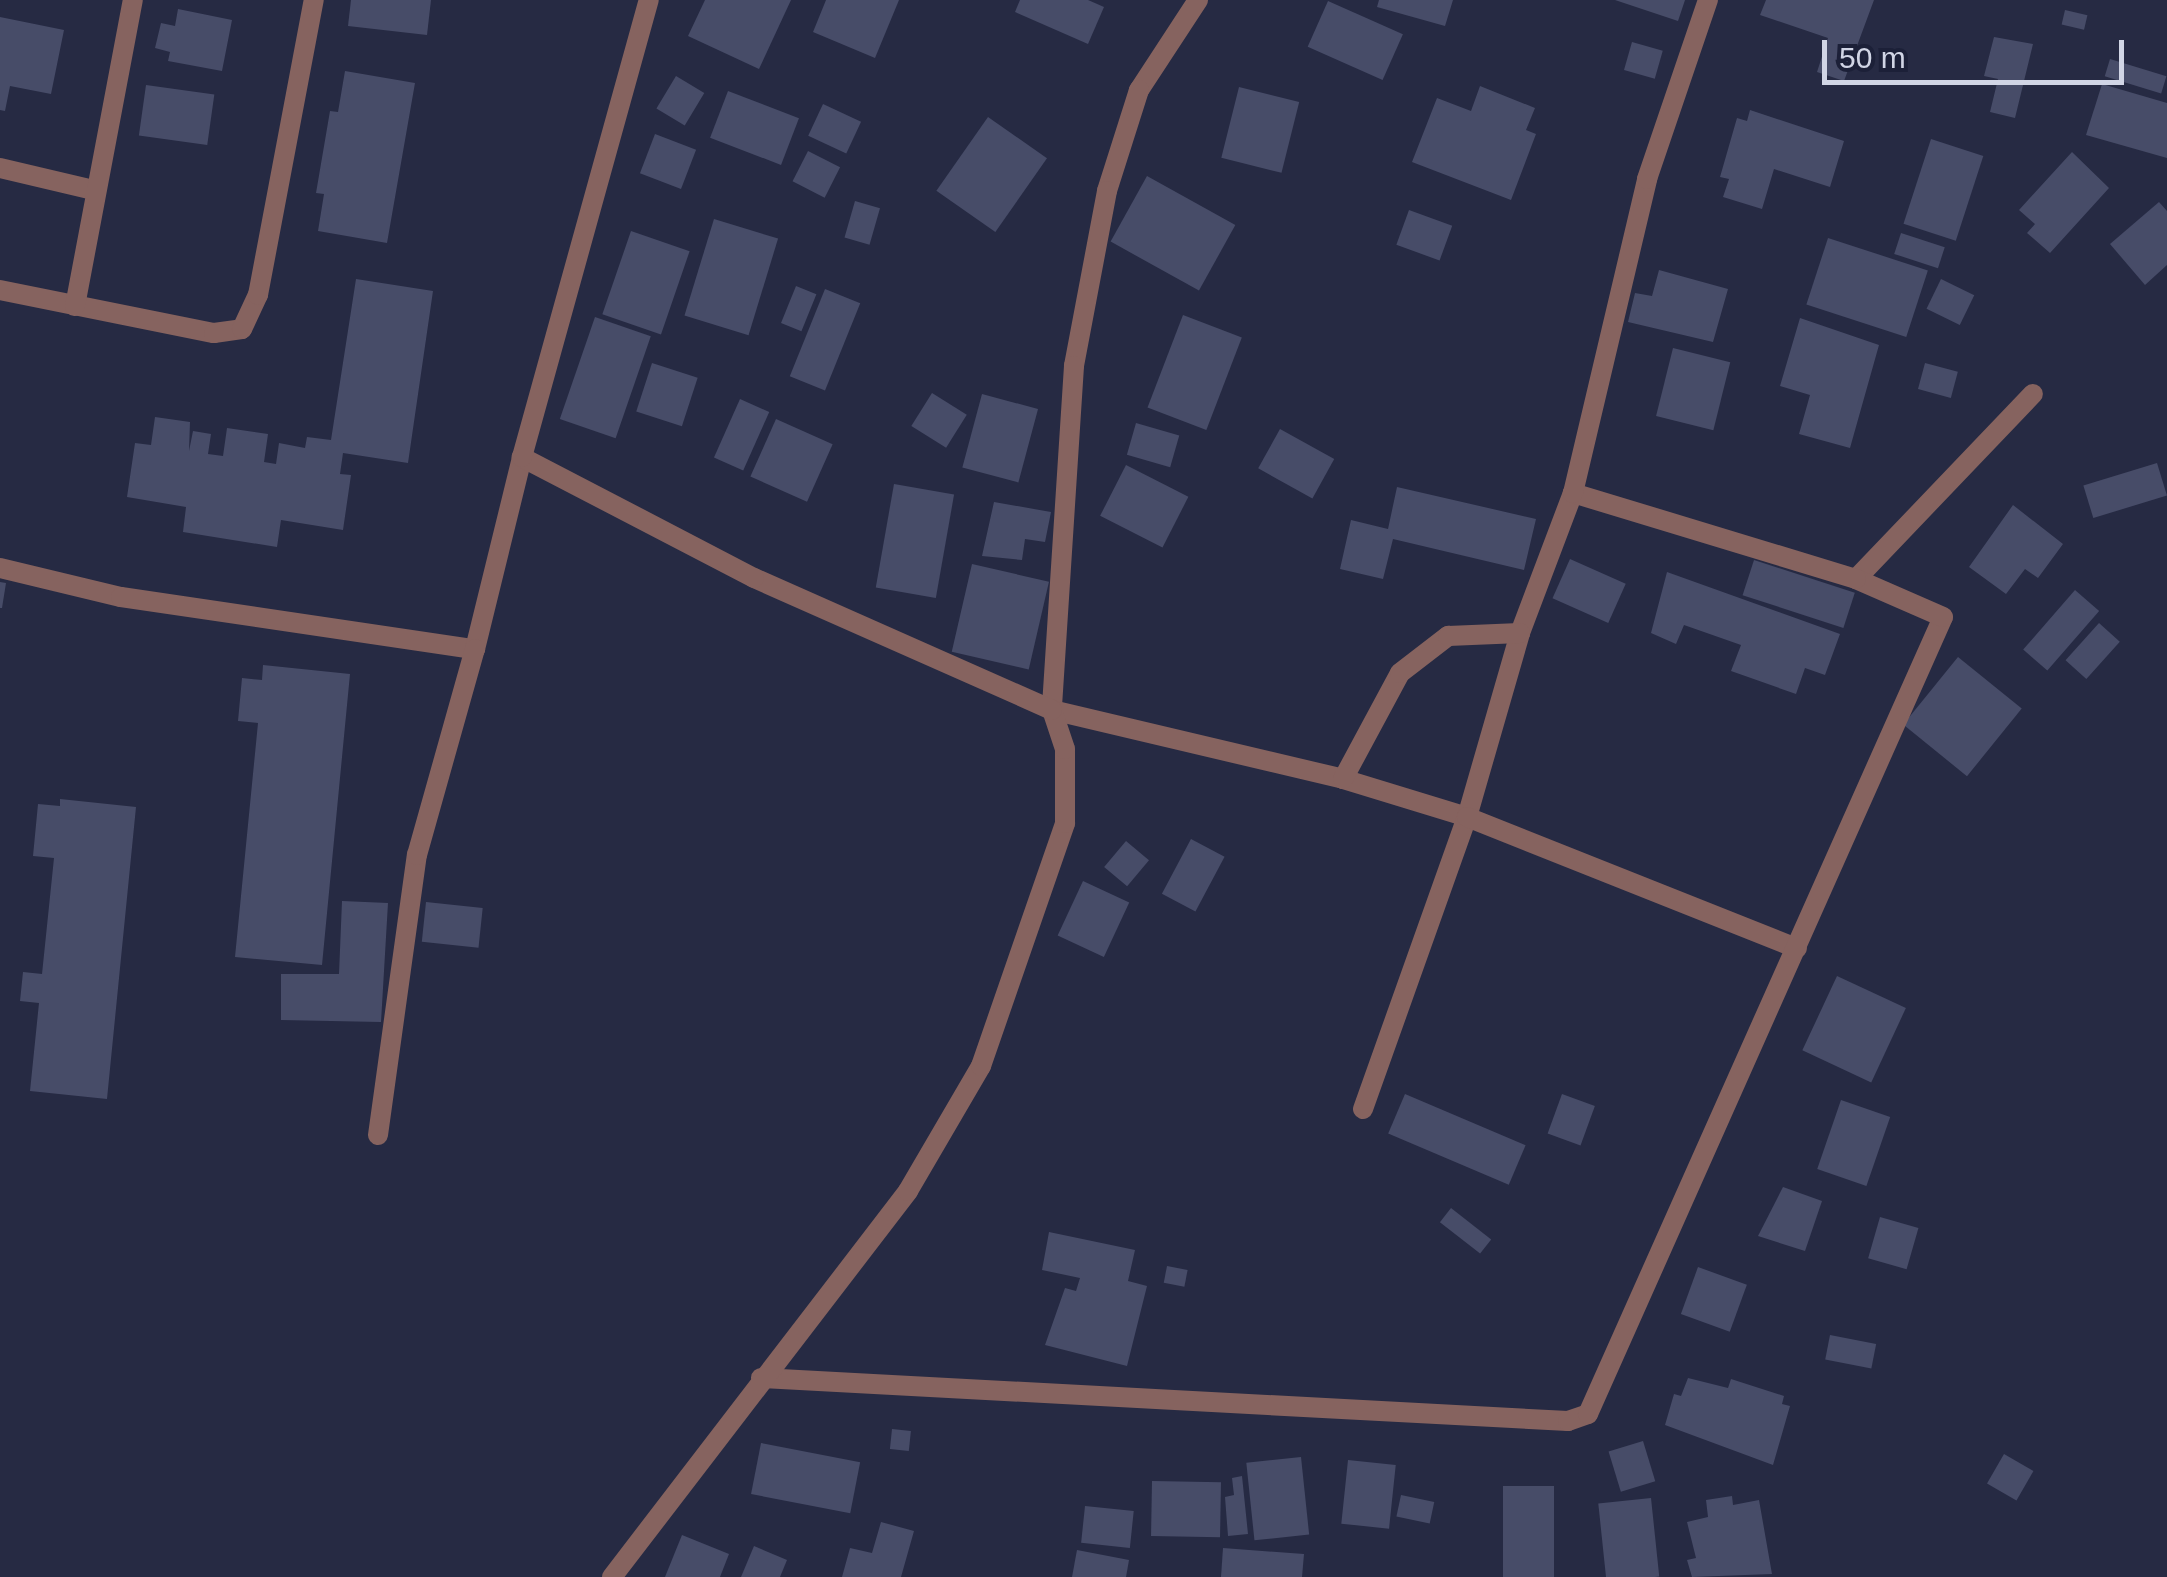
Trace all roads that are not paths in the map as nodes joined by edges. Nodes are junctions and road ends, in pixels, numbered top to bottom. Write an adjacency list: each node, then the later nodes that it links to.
1 (133, 0): 7 (street)
2 (314, 0): 9 (street)
3 (649, 0): 11 (street)
4 (1198, 0): 17 (street)
5 (1708, 0): 12 (street)
6 (0, 168): 7 (street)
7 (94, 190): 9 (street)
8 (0, 290): 9 (street)
9 (75, 306)
10 (2032, 394): 14 (street)
11 (522, 457): 16 (street); 17 (street)
12 (1572, 492): 14 (street); 15 (street)
13 (0, 568): 16 (street)
14 (1856, 579): 20 (street)
15 (1520, 633): 18 (street); 19 (street)
16 (475, 650): 22 (street)
17 (1052, 710): 18 (street); 23 (street)
18 (1343, 779): 19 (street)
19 (1468, 817): 20 (street); 21 (street)
20 (1797, 948): 23 (street)
21 (1363, 1108)
22 (378, 1136)
23 (761, 1378): 24 (street)
24 (612, 1577)

